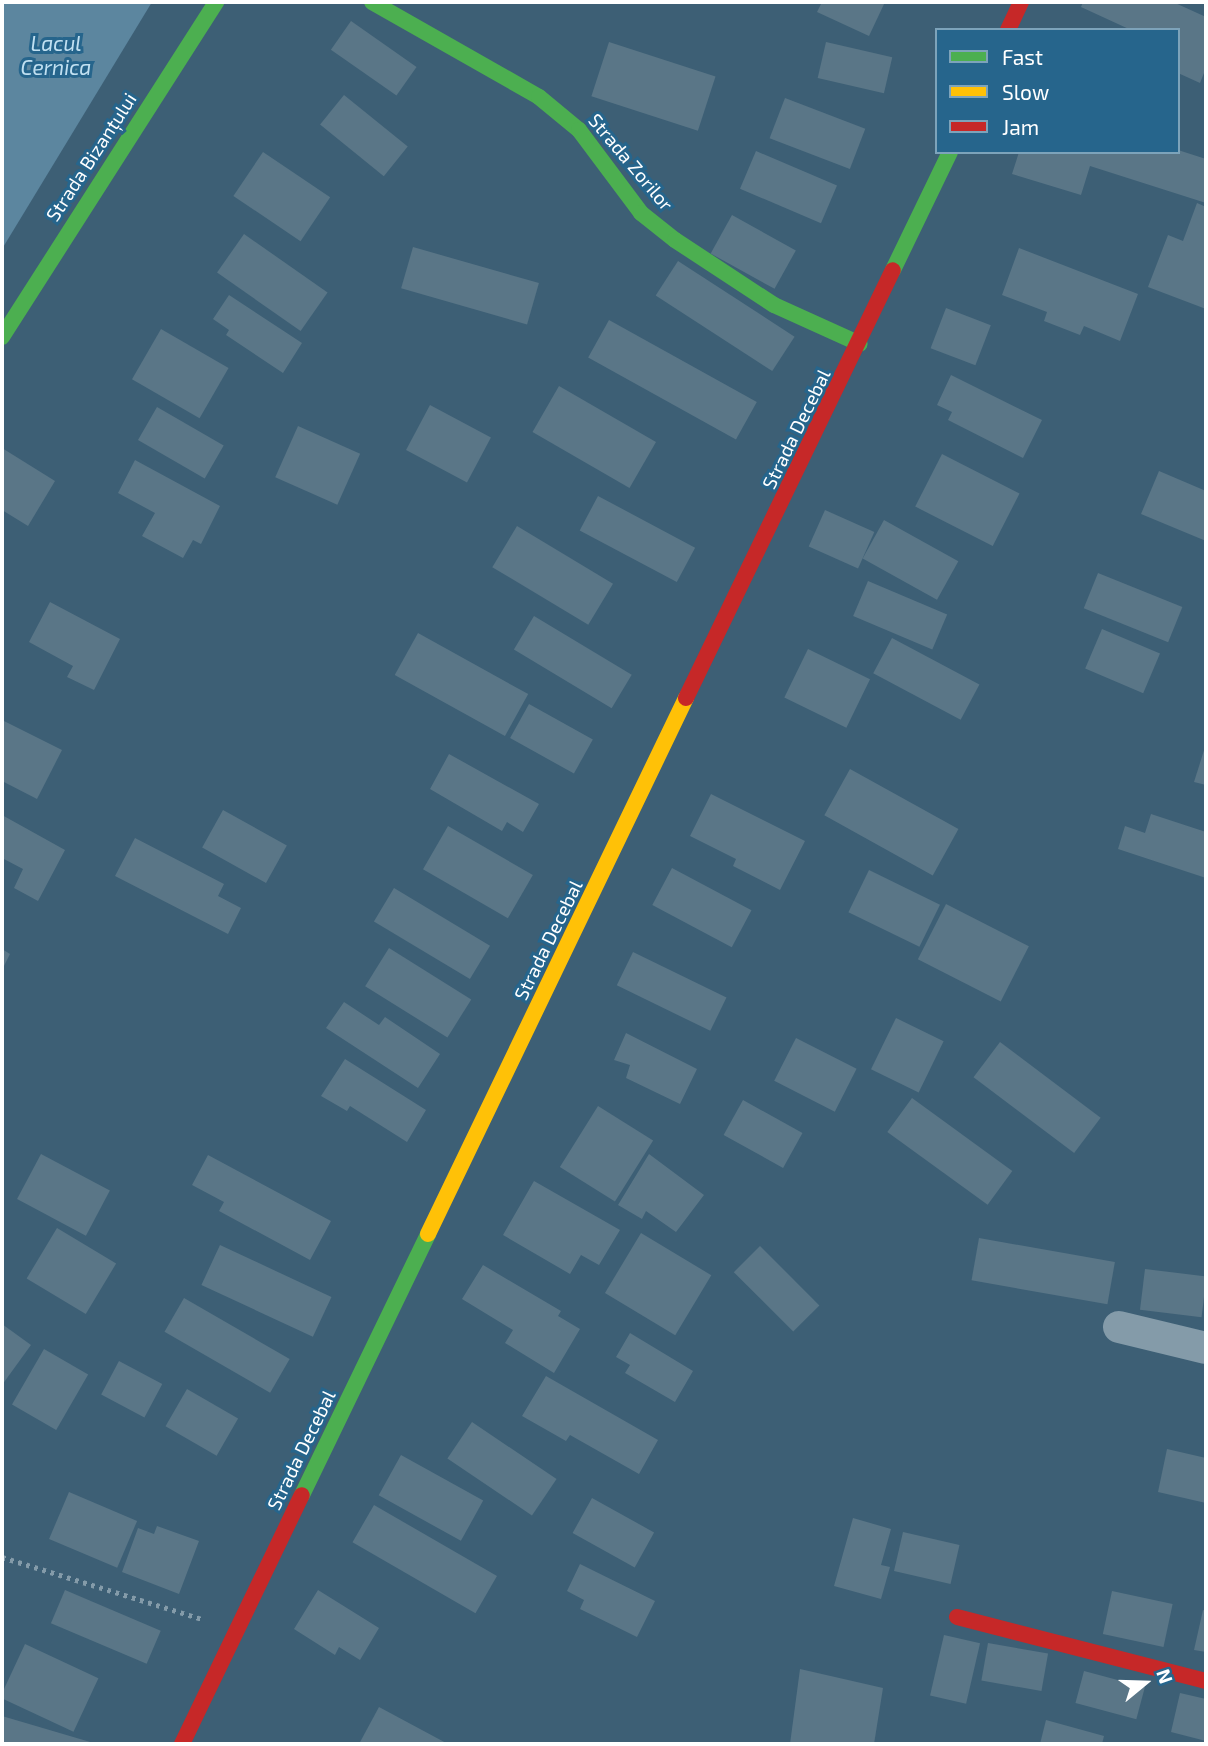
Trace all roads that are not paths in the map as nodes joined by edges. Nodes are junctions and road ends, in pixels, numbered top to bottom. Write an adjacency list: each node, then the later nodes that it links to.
1 (216, 2): 6 (main road, Strada Bizanțului)
2 (372, 2): 7 (main road, Strada Zorilor)
3 (1021, 2): 4 (main road)
4 (1009, 28)
5 (949, 154): 7 (main road, Strada Decebal)
6 (2, 337)
7 (860, 344): 12 (main road, Strada Decebal)
8 (1119, 1327): 9 (street)
9 (1206, 1348)
10 (957, 1617): 11 (main road)
11 (1206, 1681)
12 (182, 1744)

